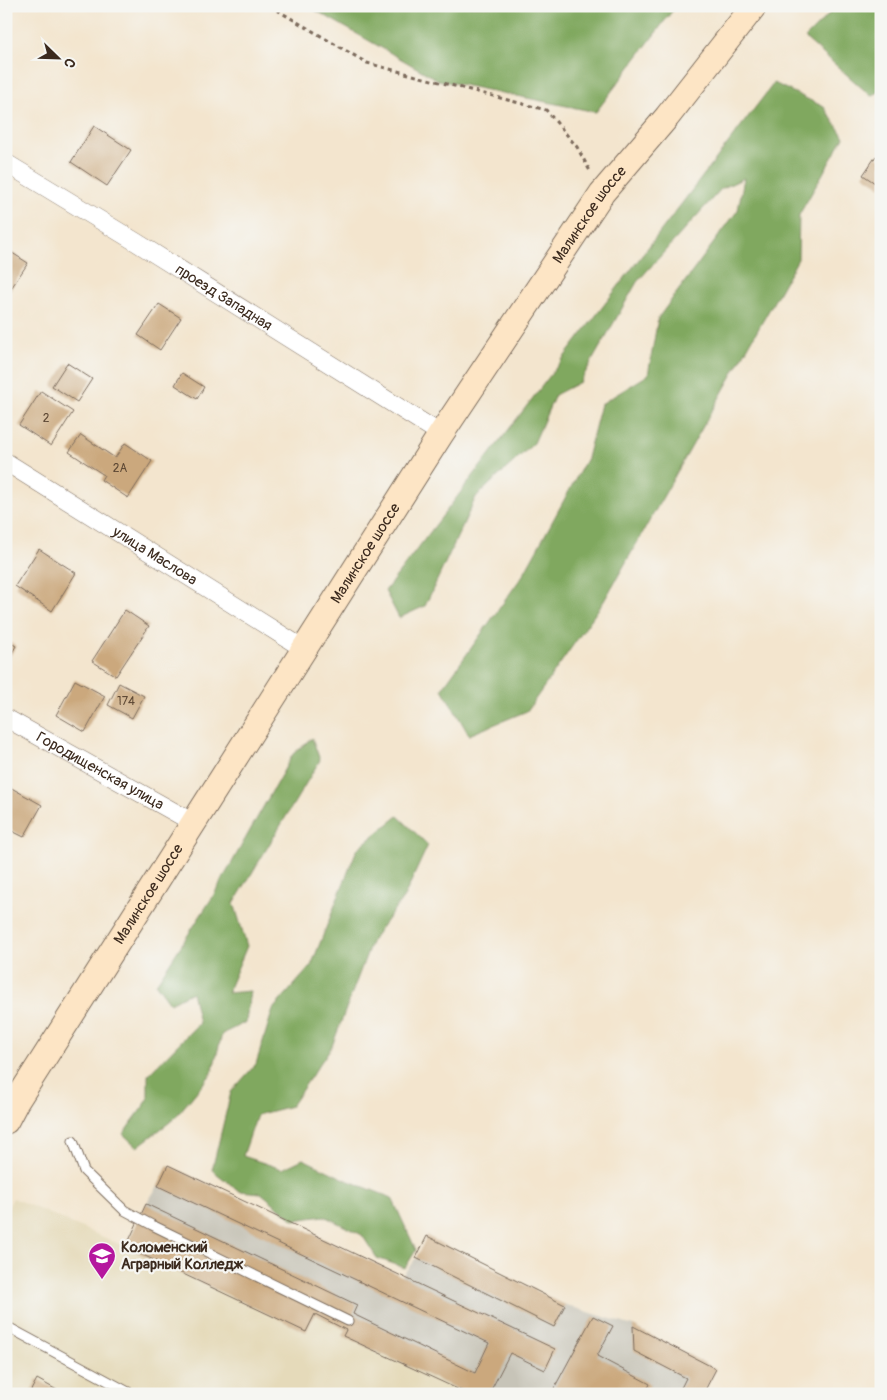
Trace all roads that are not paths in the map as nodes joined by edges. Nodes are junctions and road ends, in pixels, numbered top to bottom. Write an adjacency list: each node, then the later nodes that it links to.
1 (754, 6): 3 (main road, Малинское шоссе)
2 (6, 164): 3 (street, проезд Западная)
3 (441, 434): 5 (main road, Малинское шоссе)
4 (6, 462): 5 (street, улица Маслова)
5 (304, 649): 7 (main road, Малинское шоссе)
6 (6, 718): 7 (street, Городищенская улица)
7 (194, 823): 8 (main road, Малинское шоссе)
8 (6, 1121)
9 (74, 1141): 10 (lane)
10 (348, 1321)
11 (6, 1326): 12 (lane)
12 (132, 1394)

